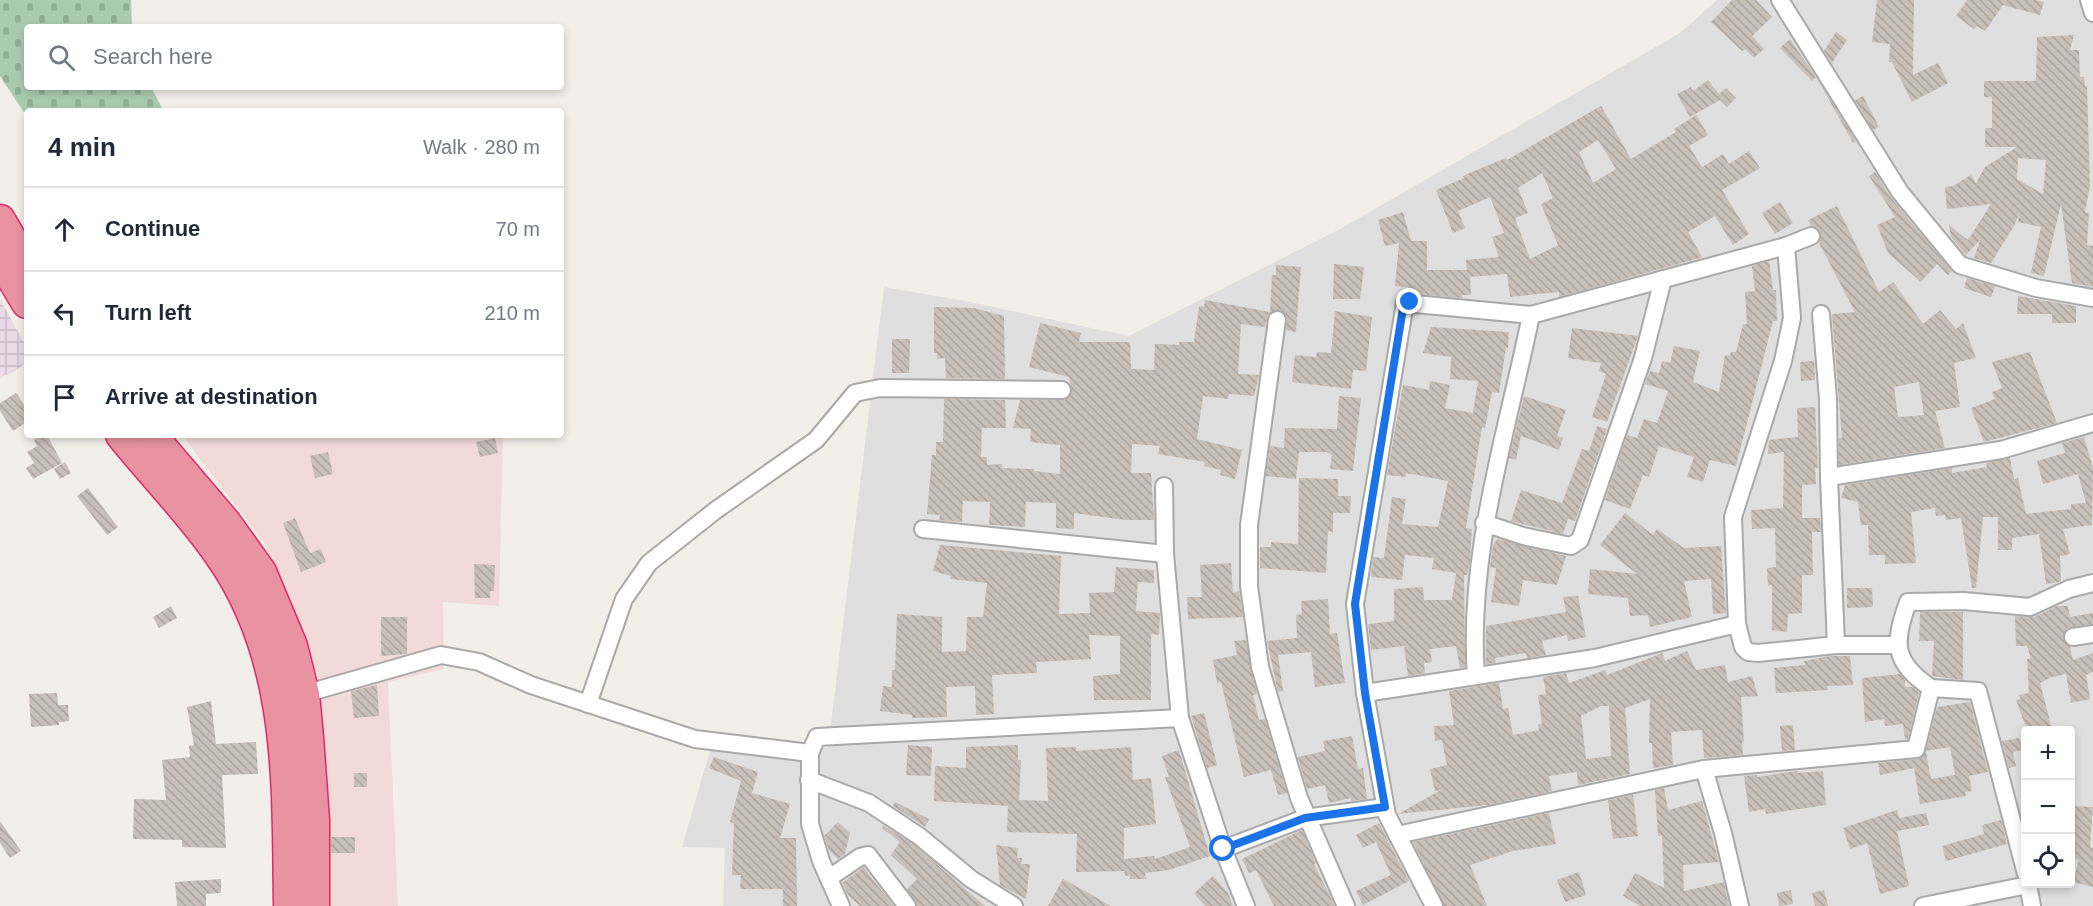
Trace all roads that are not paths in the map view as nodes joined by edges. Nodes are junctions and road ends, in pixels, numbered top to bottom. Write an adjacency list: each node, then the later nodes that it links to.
1 (1780, 0): 11 (street)
2 (2089, 0): 3 (street)
3 (2093, 13)
4 (0, 220): 8 (highway)
5 (1811, 236): 6 (street)
6 (1786, 246): 9 (street); 25 (street)
7 (0, 258): 10 (highway)
8 (24, 261)
9 (1663, 279): 13 (street); 21 (street)
10 (24, 298)
11 (2093, 298)
12 (1821, 314): 19 (street)
13 (1531, 315): 21 (street); 32 (street)
14 (1277, 320): 40 (street)
15 (1062, 390): 34 (street)
16 (2093, 423): 19 (street)
17 (123, 438): 47 (highway)
18 (154, 438): 33 (highway)
19 (1829, 477): 28 (street)
20 (1164, 486): 23 (street)
21 (1484, 523): 30 (street)
22 (923, 529): 23 (street)
23 (1165, 554): 35 (street)
24 (2093, 583): 29 (street)
25 (1737, 624): 28 (street); 30 (street)
26 (2093, 634): 27 (street)
27 (2073, 637)
28 (1836, 645): 29 (street)
29 (1897, 645): 31 (street)
30 (1476, 676): 32 (street)
31 (1931, 688): 37 (street); 43 (street)
32 (1365, 693): 39 (street)
33 (304, 694): 34 (street); 48 (highway)
34 (588, 704): 36 (street)
35 (1180, 718): 36 (street); 42 (street)
36 (810, 753): 38 (street)
37 (1704, 769): 41 (street); 55 (street)
38 (809, 780): 44 (street); 51 (street)
39 (1385, 807): 40 (street); 41 (street)
40 (1305, 818): 42 (street); 53 (street)
41 (1397, 834): 54 (street)
42 (1223, 849): 52 (street)
43 (2021, 858)
44 (829, 878): 49 (street); 50 (street)
45 (2021, 882): 56 (street)
46 (2028, 888): 57 (street)
47 (289, 906)
48 (314, 906)
49 (841, 906)
50 (907, 906)
51 (1014, 906)
52 (1246, 906)
53 (1346, 906)
54 (1434, 906)
55 (1740, 906)
56 (1923, 906)
57 (2032, 906)

